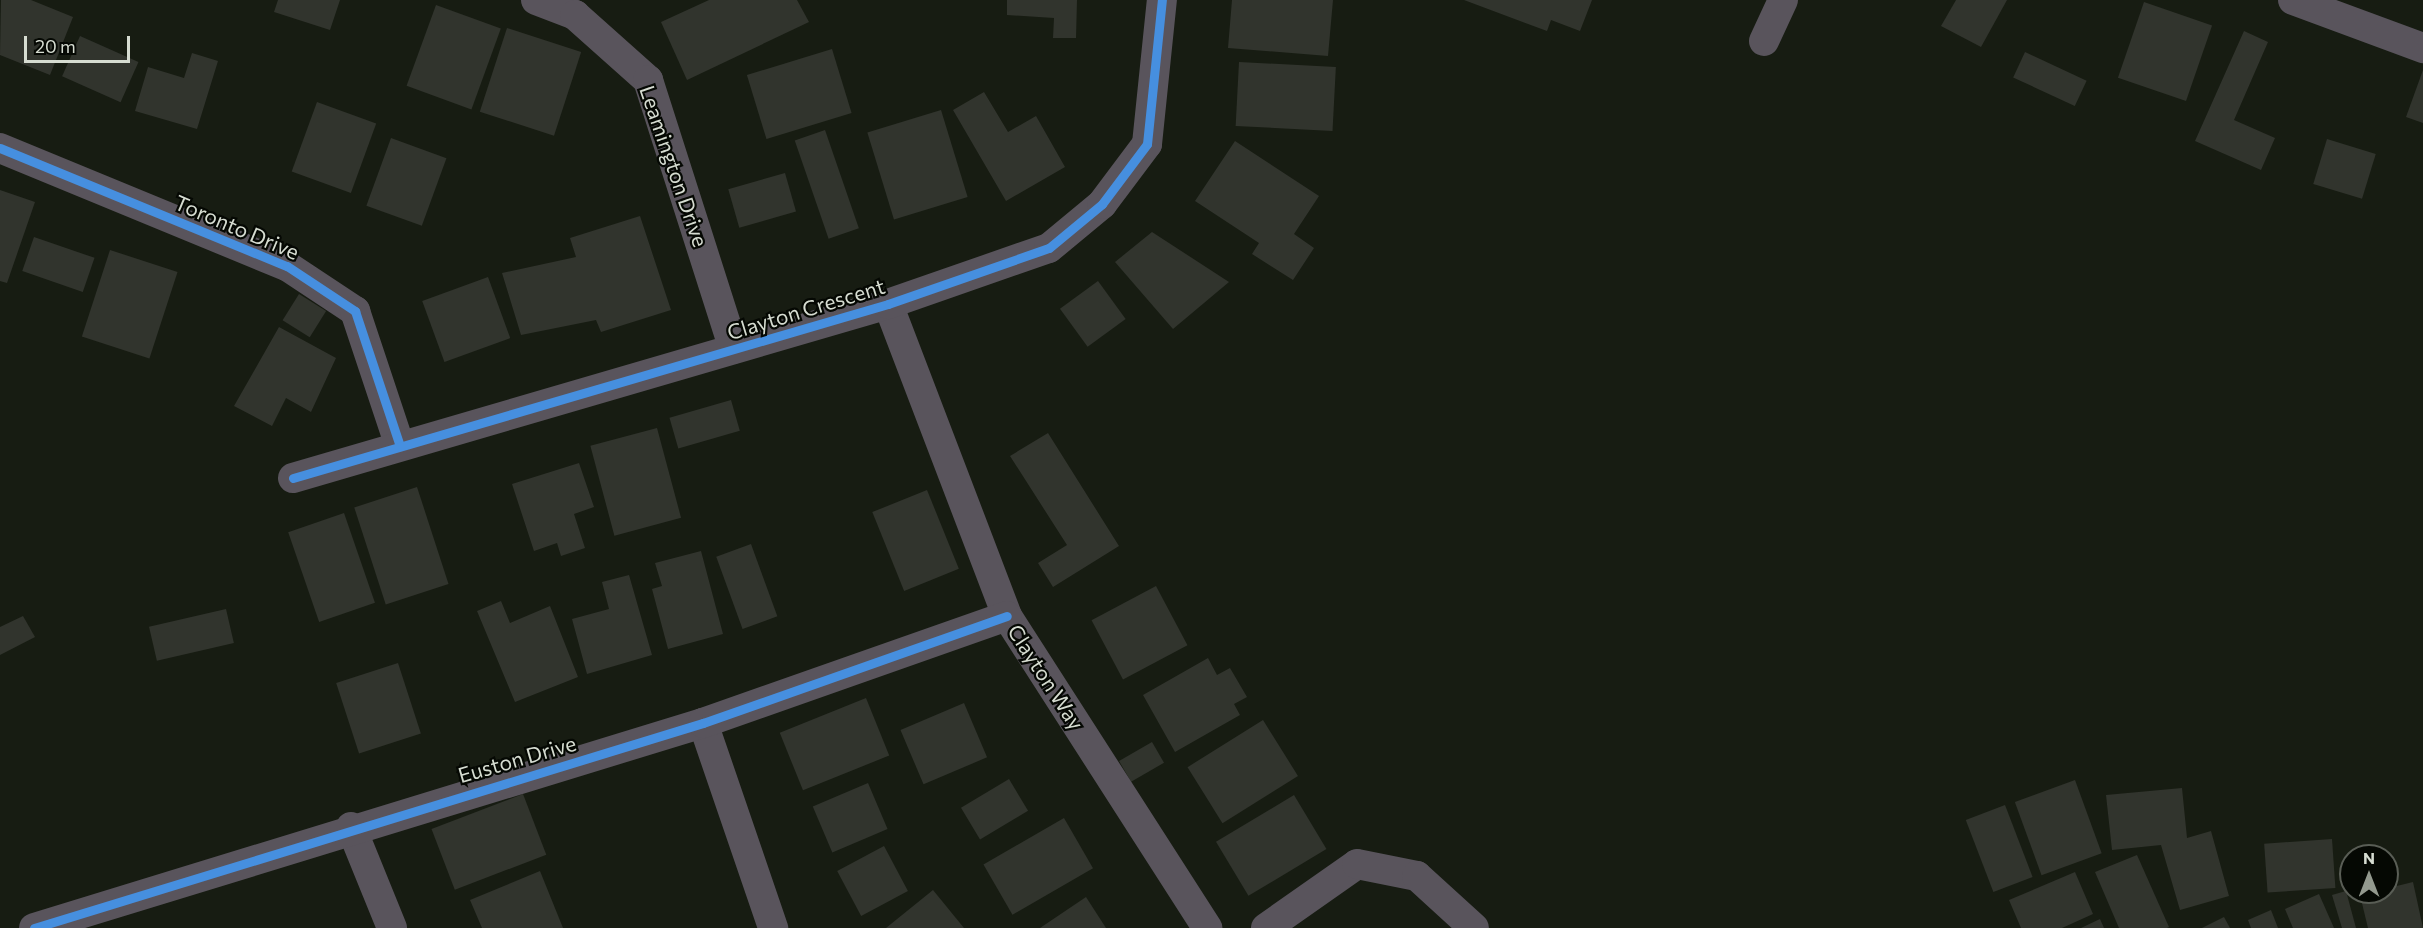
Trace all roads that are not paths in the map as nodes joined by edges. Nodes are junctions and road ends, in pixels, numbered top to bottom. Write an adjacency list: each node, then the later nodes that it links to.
1 (536, 0): 9 (street, Leamington Drive)
2 (1162, 0): 8 (street, Clayton Crescent)
3 (1783, 0): 5 (street)
4 (2293, 0): 6 (street)
5 (1764, 41)
6 (2423, 48)
7 (0, 148): 10 (street, Toronto Drive)
8 (888, 304): 9 (street, Clayton Crescent); 12 (street, Clayton Way)
9 (734, 350): 10 (street, Clayton Crescent)
10 (400, 446): 11 (street, Clayton Crescent)
11 (293, 478)
12 (1007, 616): 13 (street, Euston Drive); 18 (street, Clayton Way)
13 (703, 723): 14 (street, Euston Drive); 17 (street)
14 (351, 826): 15 (street, Euston Drive); 16 (street)
15 (34, 928)
16 (392, 928)
17 (773, 928)
18 (1207, 928)
19 (1266, 928): 20 (street)
20 (1474, 928)

